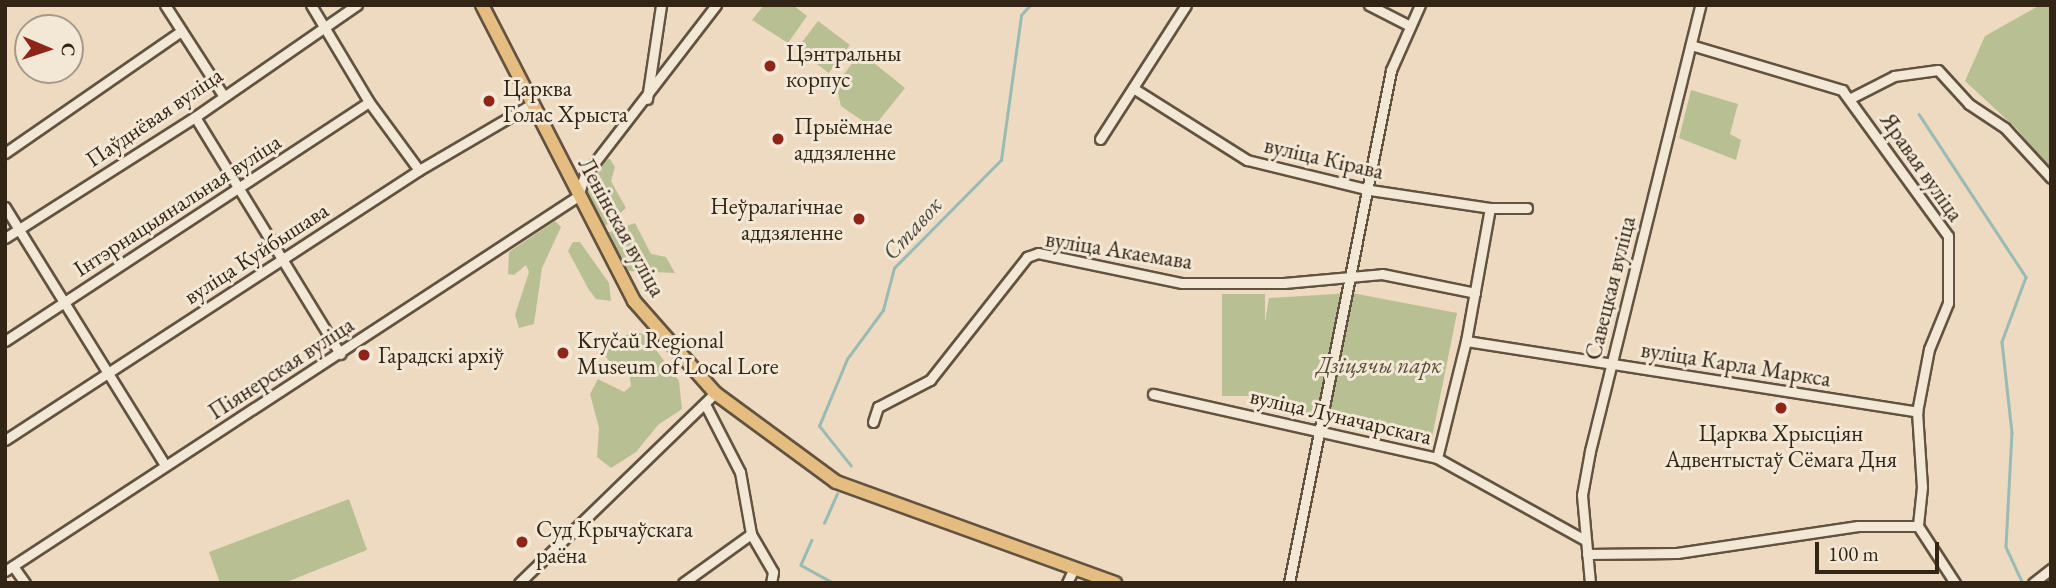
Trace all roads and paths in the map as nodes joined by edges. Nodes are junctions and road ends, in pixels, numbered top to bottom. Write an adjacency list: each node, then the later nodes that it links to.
1 (165, 5): 13 (street)
2 (311, 5): 11 (street)
3 (357, 5): 11 (street, Паўднёвая вуліца)
4 (482, 5): 20 (main road, Ленінская вуліца)
5 (661, 5): 18 (street)
6 (716, 5): 18 (street)
7 (1186, 5): 15 (street)
8 (1369, 5): 12 (street)
9 (1420, 5): 12 (street)
10 (1700, 5): 14 (street, Савецкая вуліца)
11 (322, 26): 16 (street, Паўднёвая вуліца); 19 (street)
12 (1410, 26): 27 (street)
13 (181, 31): 16 (street); 23 (street)
14 (1691, 45): 17 (street, Яравая вуліца); 41 (street, Савецкая вуліца)
15 (1133, 88): 22 (street); 27 (street, вуліца Кірава)
16 (223, 95): 21 (street, Паўднёвая вуліца)
17 (1851, 97): 25 (street); 46 (street, Яравая вуліца)
18 (646, 100): 28 (street)
19 (369, 102): 24 (street); 26 (street, Інтэрнацыянальная вуліца)
20 (532, 104): 24 (street, вуліца Куйбышава); 28 (main road, Ленінская вуліца)
21 (195, 117): 26 (street); 32 (street, Паўднёвая вуліца)
22 (1100, 139)
23 (5, 153)
24 (419, 170): 34 (street, вуліца Куйбышава)
25 (2051, 178)
26 (240, 186): 34 (street); 37 (street, Інтэрнацыянальная вуліца)
27 (1370, 190): 30 (street, вуліца Кірава); 35 (street)
28 (578, 196): 40 (street, Піянерская вуліца); 43 (main road, Ленінская вуліца)
29 (5, 207): 32 (street)
30 (1490, 208): 31 (street, вуліца Кірава); 36 (street)
31 (1527, 208)
32 (19, 229): 33 (street, Паўднёвая вуліца); 37 (street)
33 (5, 238)
34 (283, 258): 40 (street); 42 (street, вуліца Куйбышава)
35 (1352, 276): 36 (street, вуліца Акаемава); 47 (street, вуліца Акаемава); 48 (street)
36 (1475, 293): 39 (street)
37 (66, 301): 38 (street, Інтэрнацыянальная вуліца); 42 (street)
38 (5, 341)
39 (1466, 341): 41 (street, вуліца Карла Маркса); 50 (street)
40 (340, 354): 51 (street, Піянерская вуліца)
41 (1610, 363): 46 (street, вуліца Карла Маркса); 54 (street, Савецкая вуліца)
42 (107, 370): 49 (street, вуліца Куйбышава); 51 (street)
43 (715, 393): 45 (street); 57 (main road, Ленінская вуліца)
44 (1153, 394): 48 (street, вуліца Луначарскага)
45 (705, 404): 53 (street); 60 (street)
46 (1917, 412): 52 (street, Яравая вуліца)
47 (873, 422)
48 (1320, 430): 50 (street, вуліца Луначарскага); 65 (street)
49 (5, 440)
50 (1437, 458): 54 (street, вуліца Луначарскага)
51 (164, 465): 56 (street, Піянерская вуліца)
52 (1918, 526): 55 (street); 67 (street)
53 (751, 534): 61 (street); 62 (street)
54 (1585, 540): 55 (street, Савецкая вуліца)
55 (1587, 554): 66 (street, Савецкая вуліца)
56 (9, 568): 59 (street)
57 (1074, 568): 63 (street); 64 (main road, Ленінская вуліца)
58 (2051, 569): 68 (street)
59 (25, 583)
60 (520, 583)
61 (683, 583)
62 (771, 583)
63 (1067, 583)
64 (1115, 583)
65 (1289, 583)
66 (1591, 583)
67 (1955, 583)
68 (2033, 583)

